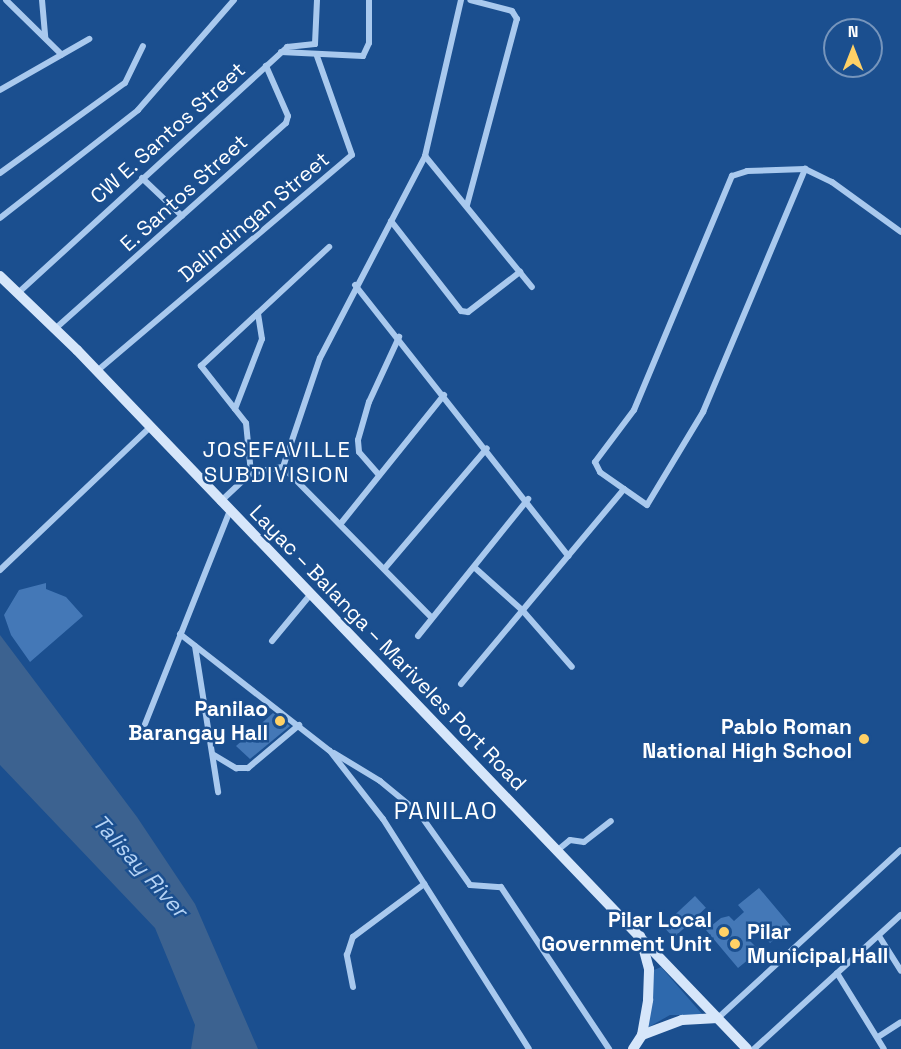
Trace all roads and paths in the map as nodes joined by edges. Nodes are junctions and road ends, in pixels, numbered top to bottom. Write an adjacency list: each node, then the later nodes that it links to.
1 (6, 0): 8 (street)
2 (42, 0): 8 (street)
3 (234, 0): 24 (street)
4 (317, 0): 11 (street, CW E. Santos Street)
5 (369, 0): 13 (street)
6 (461, 0): 18 (street)
7 (470, 0): 22 (street)
8 (45, 38): 12 (street)
9 (89, 39): 12 (street)
10 (142, 46): 20 (street)
11 (281, 52): 13 (street); 14 (street, CW E. Santos Street)
12 (62, 55): 16 (street)
13 (317, 57): 36 (street, Dalindingan Street)
14 (266, 66): 21 (street, CW E. Santos Street); 23 (street, E. Santos Street)
15 (0, 79): 16 (street)
16 (7, 86): 17 (street)
17 (0, 90)
18 (425, 156): 22 (street); 25 (street)
19 (804, 169): 26 (street); 44 (street); 44 (street)
20 (0, 173)
21 (142, 178): 23 (street); 32 (street, CW E. Santos Street)
22 (467, 205): 28 (street)
23 (182, 216): 34 (street, E. Santos Street)
24 (0, 218)
25 (391, 221): 28 (street); 30 (street)
26 (901, 232)
27 (329, 247): 33 (street)
28 (520, 272): 31 (street)
29 (0, 276): 32 (main road, Layac – Balanga – Mariveles Port Road)
30 (355, 285): 35 (street); 41 (street)
31 (532, 287)
32 (18, 293): 34 (main road, Layac – Balanga – Mariveles Port Road)
33 (258, 313): 38 (street); 38 (street)
34 (56, 328): 36 (main road, Layac – Balanga – Mariveles Port Road)
35 (399, 337): 37 (street); 43 (street)
36 (97, 372): 39 (main road, Layac – Balanga – Mariveles Port Road)
37 (444, 395): 40 (street); 43 (street)
38 (235, 409): 42 (street)
39 (148, 429): 46 (main road, Layac – Balanga – Mariveles Port Road); 52 (street)
40 (487, 448): 45 (street); 51 (street)
41 (283, 467): 42 (street); 48 (street)
42 (251, 473): 46 (street)
43 (379, 475): 48 (street)
44 (624, 489): 49 (street)
45 (528, 499): 49 (street); 50 (street)
46 (220, 502): 47 (main road, Layac – Balanga – Mariveles Port Road)
47 (230, 513): 53 (main road, Layac – Balanga – Mariveles Port Road); 56 (street)
48 (342, 522): 51 (street)
49 (568, 556): 54 (street)
50 (474, 567): 54 (street); 55 (street)
51 (385, 568): 55 (street)
52 (0, 570)
53 (310, 596): 58 (street); 68 (main road, Layac – Balanga – Mariveles Port Road)
54 (523, 611): 60 (street); 61 (street)
55 (432, 618): 57 (street)
56 (180, 634): 59 (street); 62 (street)
57 (418, 636)
58 (272, 641)
59 (195, 645): 63 (street); 65 (street)
60 (572, 667)
61 (460, 684)
62 (145, 724)
63 (299, 725): 64 (street); 65 (street)
64 (330, 751): 70 (street); 82 (street)
65 (214, 755): 66 (street)
66 (218, 792)
67 (611, 821): 68 (street)
68 (559, 849): 72 (main road, Layac – Balanga – Mariveles Port Road)
69 (901, 850): 77 (street)
70 (424, 884): 76 (street); 81 (street)
71 (901, 915): 73 (street)
72 (638, 930): 77 (main road, Layac – Balanga – Mariveles Port Road); 79 (main road)
73 (879, 936): 74 (street); 75 (street)
74 (901, 970)
75 (837, 973): 80 (street); 85 (street)
76 (354, 987)
77 (718, 1018): 79 (main road); 84 (main road, Layac – Balanga – Mariveles Port Road)
78 (901, 1022): 80 (street)
79 (642, 1035): 83 (main road)
80 (878, 1037): 86 (street)
81 (529, 1049)
82 (609, 1049)
83 (633, 1049)
84 (747, 1049)
85 (754, 1049)
86 (884, 1049)

